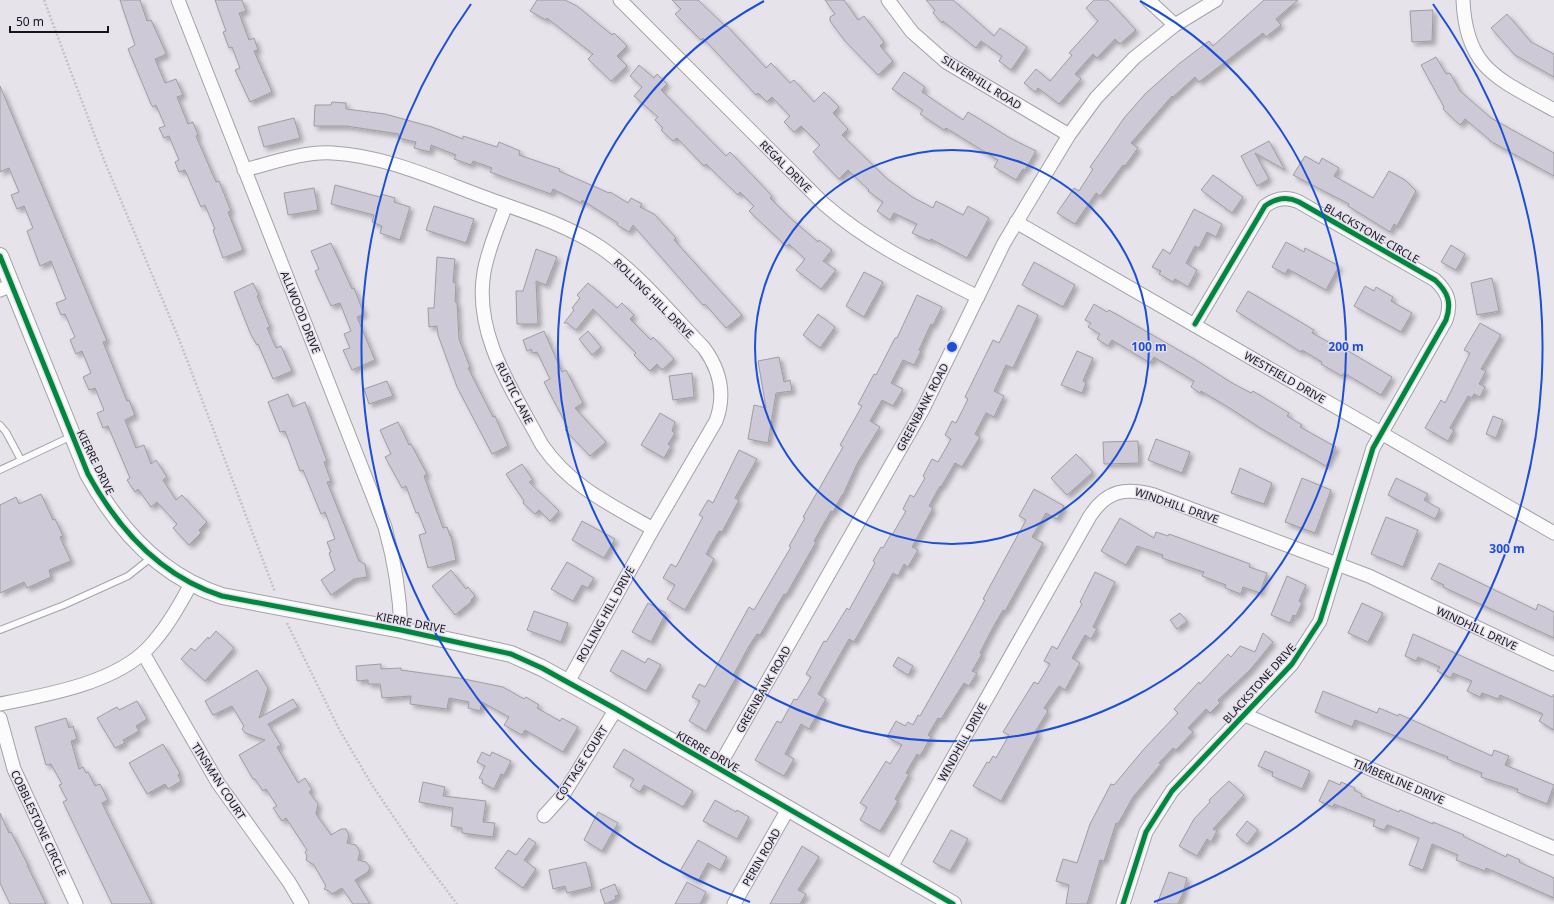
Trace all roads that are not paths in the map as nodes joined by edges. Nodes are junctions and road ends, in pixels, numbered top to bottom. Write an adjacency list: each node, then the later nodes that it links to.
1 (178, 0): 10 (street, ALLWOOD DRIVE)
2 (620, 0): 15 (street, REGAL DRIVE)
3 (888, 0): 9 (street, SILVERHILL ROAD)
4 (1148, 0): 7 (street)
5 (1216, 0): 7 (street, GREENBANK ROAD)
6 (1463, 0): 8 (street)
7 (1175, 25): 9 (street, GREENBANK ROAD)
8 (1554, 110)
9 (1069, 135): 12 (street, GREENBANK ROAD)
10 (244, 170): 11 (street, ROLLING HILL DRIVE); 28 (street, ALLWOOD DRIVE)
11 (506, 205): 22 (street, RUSTIC LANE); 22 (street, ROLLING HILL DRIVE)
12 (1016, 222): 15 (street, GREENBANK ROAD); 16 (street, WESTFIELD DRIVE)
13 (0, 256): 14 (street, KIERRE DRIVE)
14 (6, 288): 19 (street, KIERRE DRIVE)
15 (978, 297): 36 (street, GREENBANK ROAD)
16 (1195, 324): 18 (street, WESTFIELD DRIVE); 18 (street, BLACKSTONE CIRCLE)
17 (0, 424): 20 (lane)
18 (1381, 432): 23 (street, WESTFIELD DRIVE); 25 (street, BLACKSTONE DRIVE)
19 (72, 436): 20 (lane); 24 (street, KIERRE DRIVE)
20 (21, 460): 21 (lane)
21 (0, 470)
22 (653, 529): 31 (street, ROLLING HILL DRIVE)
23 (1554, 533)
24 (152, 557): 26 (street, KIERRE DRIVE); 27 (lane)
25 (1338, 564): 30 (street, WINDHILL DRIVE); 34 (street, BLACKSTONE DRIVE); 40 (street, WINDHILL DRIVE)
26 (191, 584): 28 (street, KIERRE DRIVE); 29 (street)
27 (0, 630)
28 (401, 630): 31 (street, KIERRE DRIVE)
29 (143, 653): 32 (street); 42 (street, TINSMAN COURT)
30 (1554, 664)
31 (568, 682): 33 (street, KIERRE DRIVE)
32 (0, 704)
33 (616, 709): 36 (street, KIERRE DRIVE); 38 (street, COTTAGE COURT)
34 (1245, 715): 39 (street, TIMBERLINE DRIVE); 45 (street, BLACKSTONE DRIVE)
35 (0, 718): 41 (street, COBBLESTONE CIRCLE)
36 (718, 768): 37 (street, KIERRE DRIVE)
37 (788, 810): 40 (street, KIERRE DRIVE); 43 (street, PERIN ROAD)
38 (544, 816)
39 (1554, 848)
40 (890, 869): 44 (street, KIERRE DRIVE)
41 (76, 904)
42 (302, 904)
43 (734, 904)
44 (953, 904)
45 (1123, 904)

